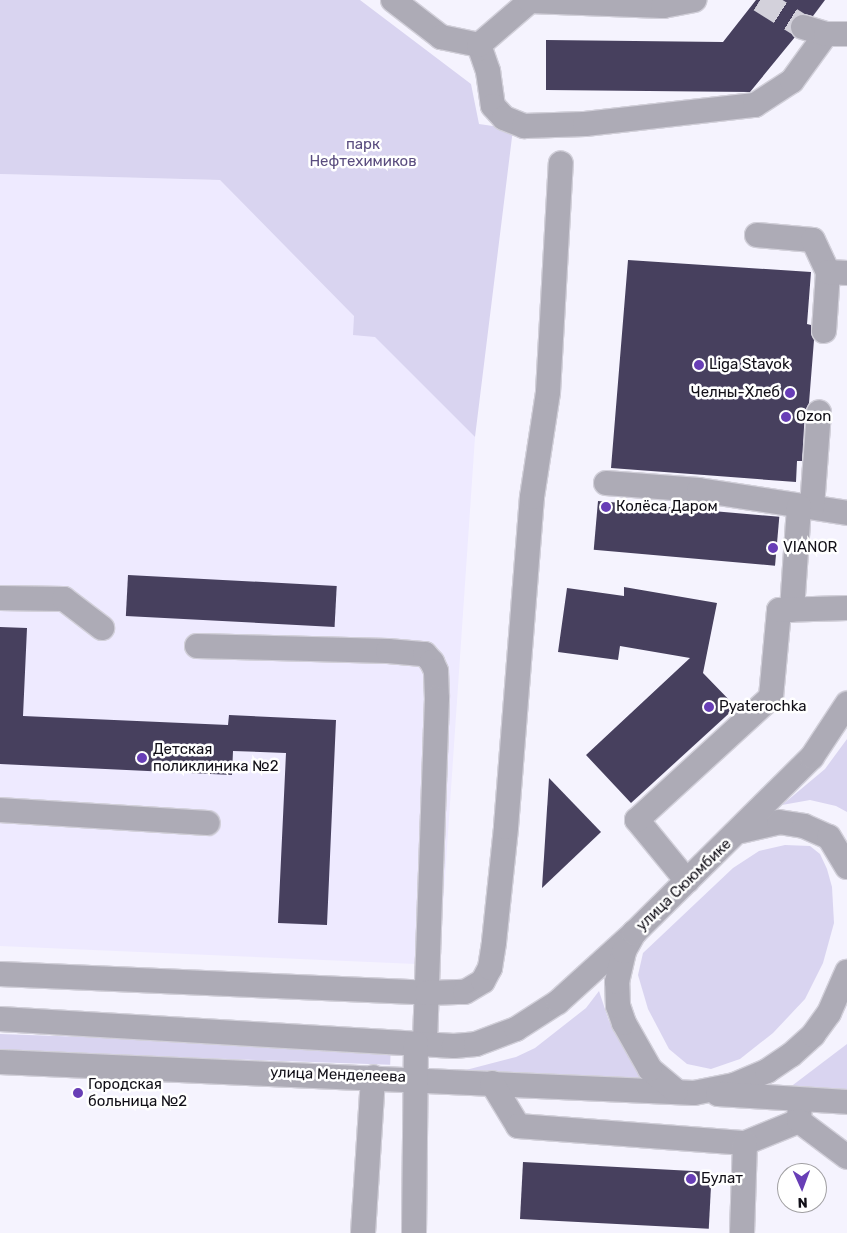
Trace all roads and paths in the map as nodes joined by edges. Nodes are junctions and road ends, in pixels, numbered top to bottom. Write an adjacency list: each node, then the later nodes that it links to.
1 (393, 0): 6 (street)
2 (530, 0): 3 (street); 6 (street)
3 (694, 0)
4 (803, 27): 5 (street)
5 (836, 34): 6 (street)
6 (479, 45)
7 (561, 163): 29 (street)
8 (757, 235): 9 (street)
9 (838, 273): 10 (street)
10 (824, 331)
11 (819, 412): 13 (street)
12 (606, 483): 13 (street)
13 (805, 506): 14 (street); 17 (street)
14 (847, 513)
15 (0, 598): 18 (street)
16 (847, 608): 17 (street)
17 (792, 610): 25 (street)
18 (102, 628)
19 (197, 646): 29 (street)
20 (847, 704): 23 (street)
21 (0, 810): 22 (street)
22 (208, 823)
23 (741, 831): 24 (street, улица Сююмбике); 25 (street, улица Сююмбике)
24 (847, 867)
25 (687, 881): 26 (street, улица Сююмбике)
26 (634, 933): 31 (street); 36 (street, улица Сююмбике)
27 (847, 972): 36 (street)
28 (0, 974): 29 (street)
29 (427, 993): 31 (street)
30 (0, 1020): 31 (street)
31 (420, 1044): 34 (street)
32 (0, 1062): 33 (street, улица Менделеева)
33 (373, 1077): 34 (street, улица Менделеева); 41 (street)
34 (416, 1078): 35 (street, улица Менделеева); 42 (street)
35 (492, 1083): 36 (street, улица Менделеева); 39 (street)
36 (685, 1092): 38 (street)
37 (847, 1102): 38 (street)
38 (799, 1110): 39 (street); 40 (street)
39 (745, 1143): 43 (street)
40 (847, 1157)
41 (363, 1233)
42 (414, 1233)
43 (742, 1233)

